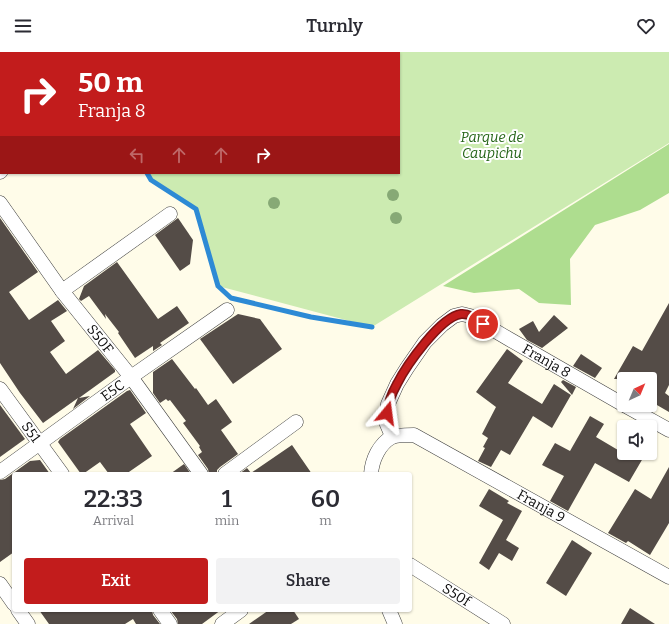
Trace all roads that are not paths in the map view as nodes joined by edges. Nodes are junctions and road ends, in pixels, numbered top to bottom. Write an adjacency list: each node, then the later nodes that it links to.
1 (0, 203): 3 (street, S50F)
2 (170, 214): 3 (street)
3 (62, 291): 5 (street, S50F)
4 (227, 310): 5 (street, E5C)
5 (131, 377): 12 (street, E5C); 15 (street, S50F)
6 (0, 389): 12 (street, S51)
7 (617, 401): 11 (street, Franja 8)
8 (637, 412): 10 (street, Franja 8)
9 (296, 422): 16 (street)
10 (669, 430)
11 (392, 436): 17 (street); 19 (street, Franja 9)
12 (40, 444): 13 (street, E5C); 14 (street, S51)
13 (0, 472)
14 (61, 472)
15 (200, 472)
16 (228, 472)
17 (371, 472)
18 (412, 566): 30 (street, S50f)
19 (669, 577)
20 (0, 584): 21 (street)
21 (12, 601)
22 (19, 612): 26 (street)
23 (161, 612): 27 (street)
24 (238, 612): 28 (street)
25 (390, 612): 29 (street)
26 (28, 624)
27 (170, 624)
28 (222, 624)
29 (395, 624)
30 (504, 624)

